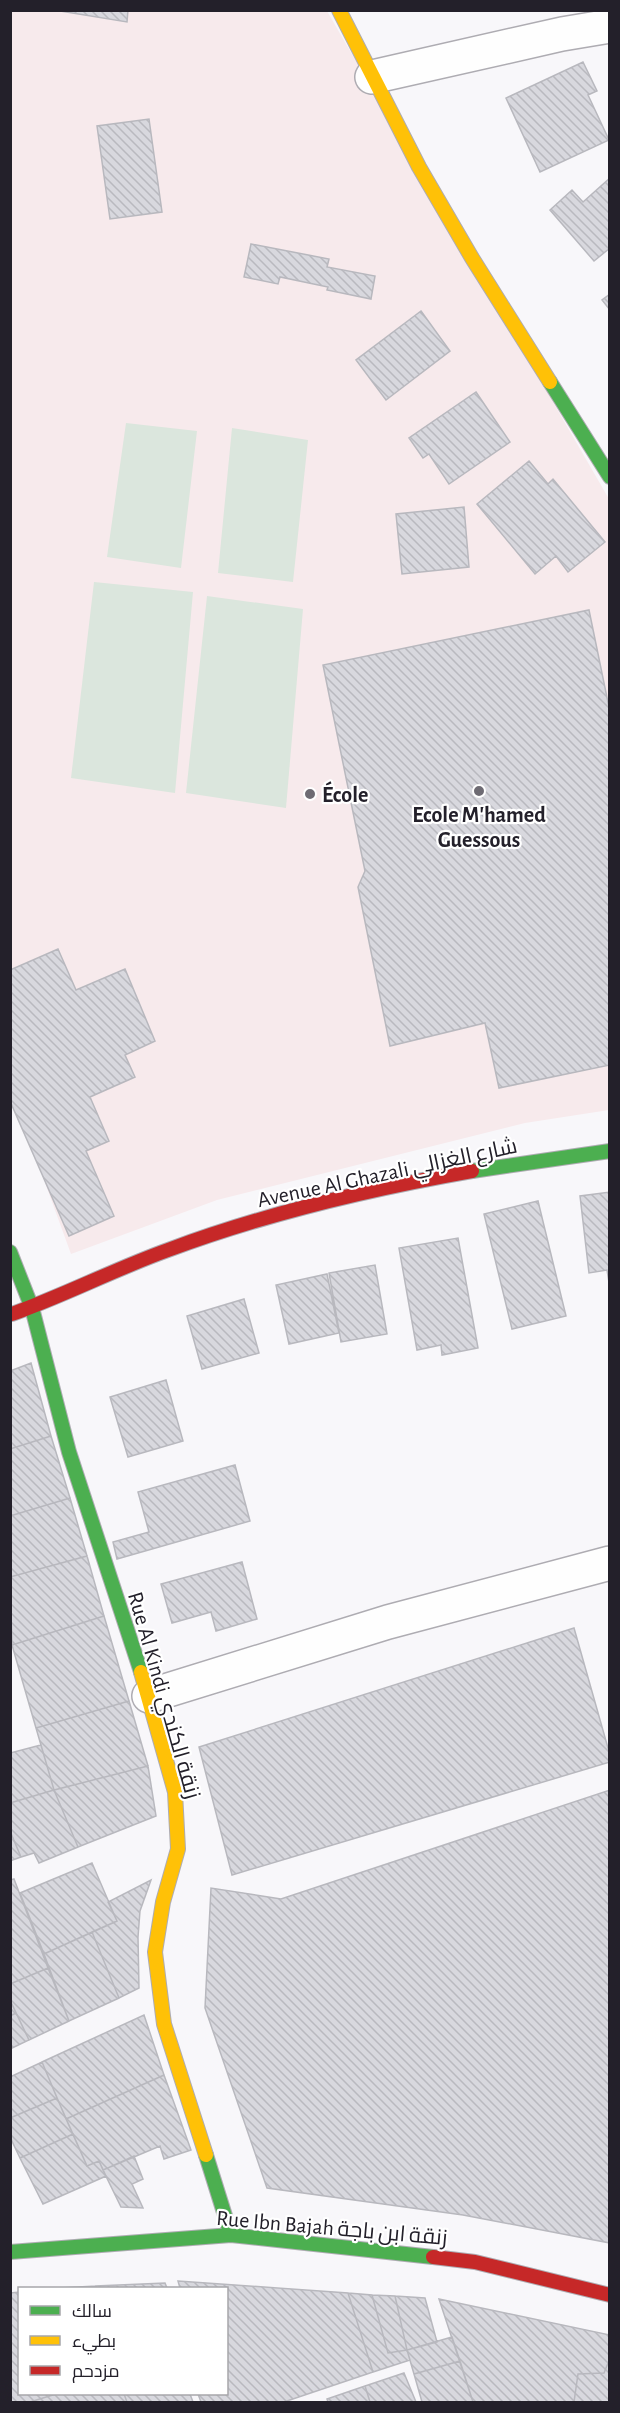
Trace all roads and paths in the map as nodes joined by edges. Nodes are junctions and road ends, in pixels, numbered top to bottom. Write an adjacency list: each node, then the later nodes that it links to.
1 (339, 10): 3 (street)
2 (609, 26): 3 (street)
3 (372, 77): 4 (street)
4 (609, 477)
5 (609, 1151): 7 (street, Avenue Al Ghazali شارع الغزالي)
6 (10, 1252): 7 (street, Rue Al Kindi زنقة الكندي)
7 (32, 1308): 8 (street, Avenue Al Ghazali شارع الغزالي); 10 (street, Rue Al Kindi زنقة الكندي)
8 (10, 1314)
9 (609, 1563): 10 (street)
10 (149, 1696): 11 (street, Rue Al Kindi زنقة الكندي)
11 (231, 2235): 12 (street, Rue Ibn Bajah زنقة ابن باجة); 13 (street, Rue Ibn Bajah زنقة ابن باجة)
12 (10, 2252)
13 (609, 2295)

